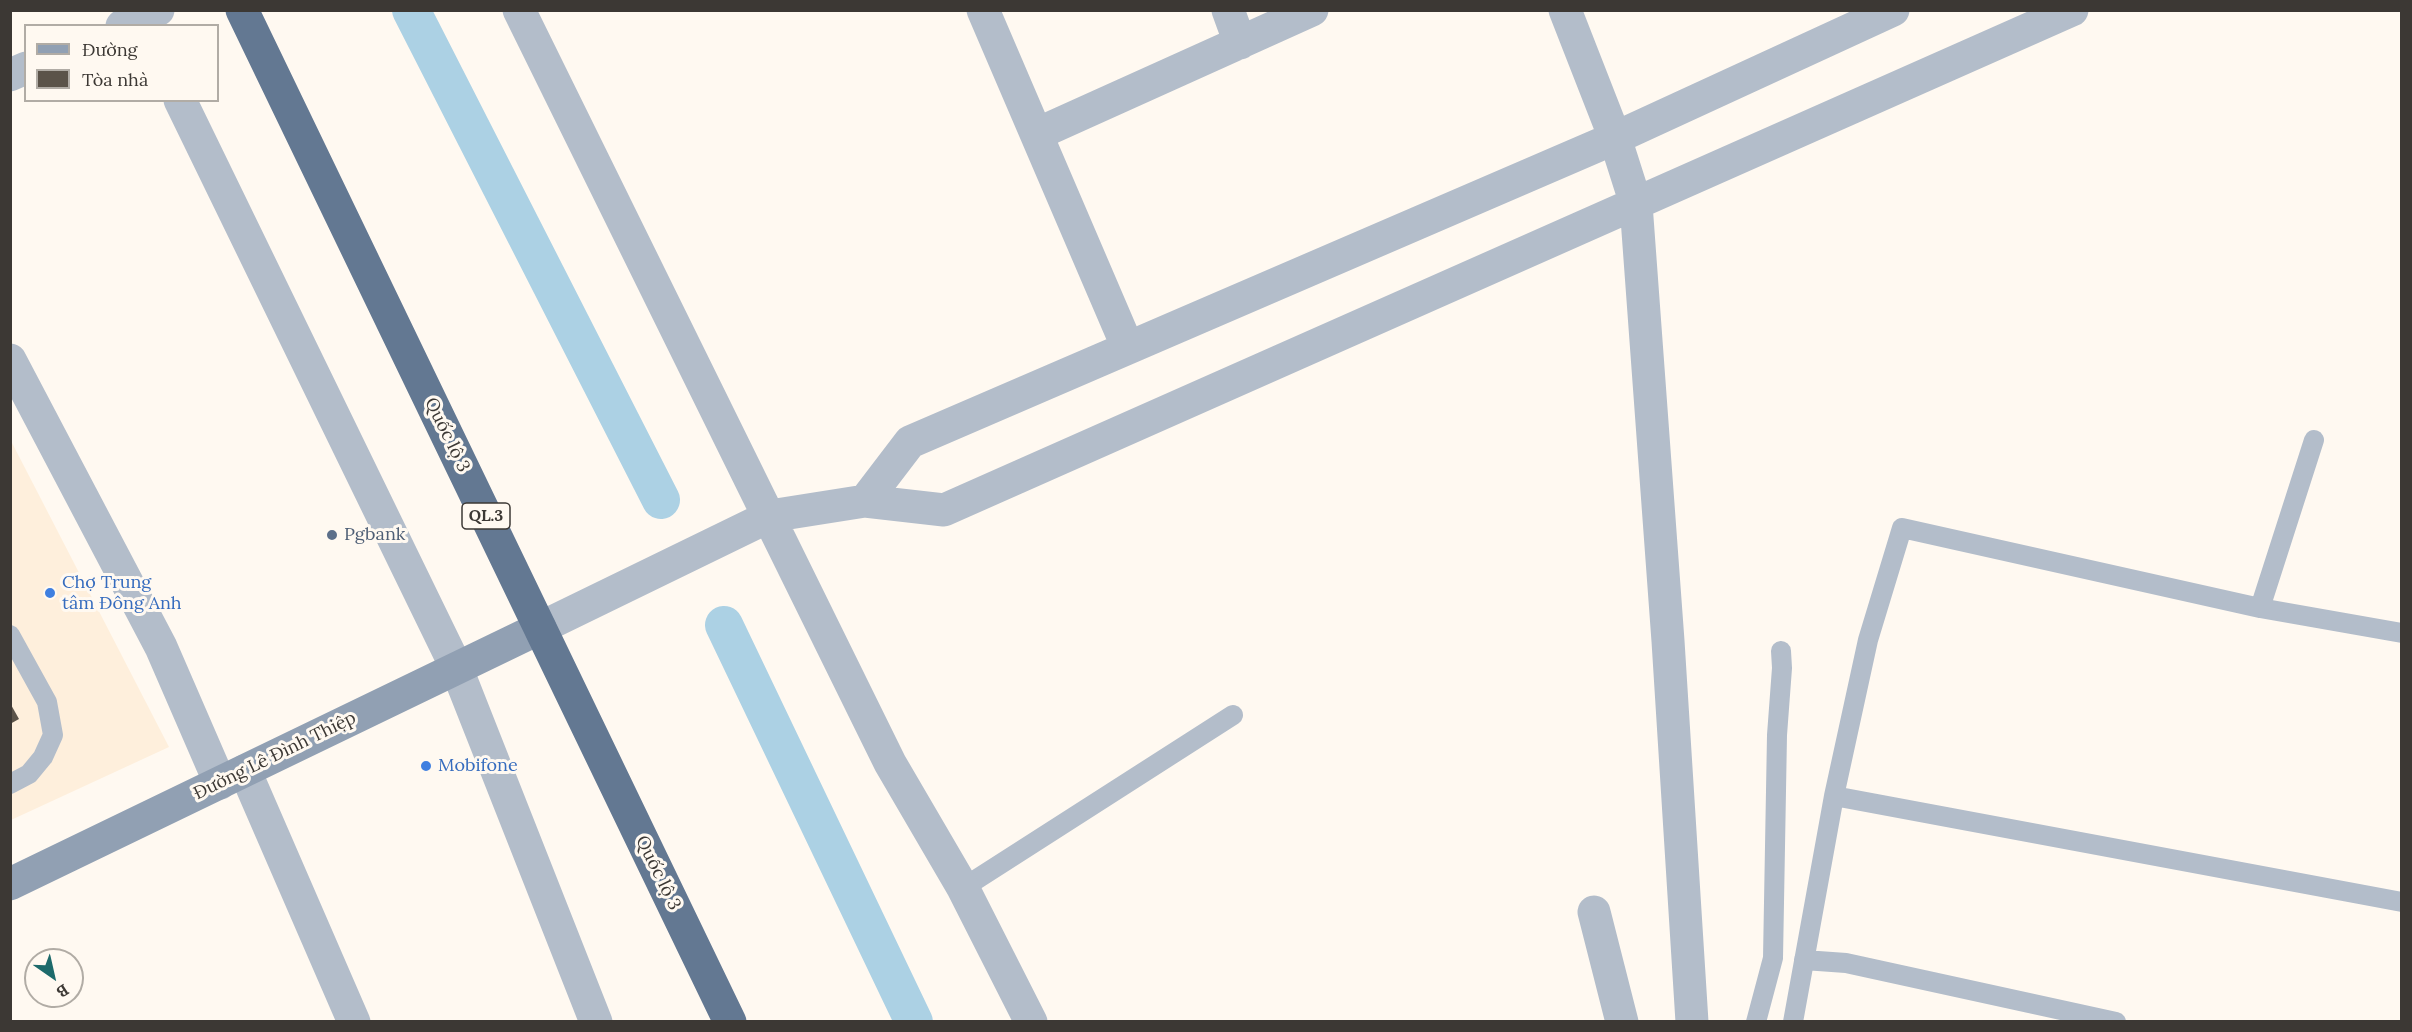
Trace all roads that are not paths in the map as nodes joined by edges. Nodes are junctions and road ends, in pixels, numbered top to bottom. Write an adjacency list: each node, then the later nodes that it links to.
1 (242, 10): 22 (highway, Quốc lộ 3 / QL.3)
2 (519, 10): 20 (street)
3 (983, 10): 13 (street)
4 (1228, 10): 9 (street)
5 (1312, 10): 9 (street)
6 (1565, 10): 14 (street)
7 (1893, 10): 14 (street)
8 (2072, 10): 15 (street)
9 (1240, 43): 13 (street)
10 (24, 69): 11 (street)
11 (10, 75)
12 (181, 102): 26 (street)
13 (1037, 134): 16 (street)
14 (1615, 138): 15 (street); 16 (street)
15 (1636, 204): 19 (street); 41 (street)
16 (1128, 348): 19 (street)
17 (10, 360): 28 (street)
18 (2314, 440): 21 (lane)
19 (865, 501): 20 (street)
20 (770, 516): 22 (street); 32 (street)
21 (2260, 608): 23 (lane); 30 (lane)
22 (540, 628): 26 (street, Đường Lê Đình Thiệp); 38 (highway, Quốc lộ 3 / QL.3)
23 (2402, 633)
24 (10, 635): 29 (lane)
25 (1781, 651): 42 (lane)
26 (456, 668): 28 (street, Đường Lê Đình Thiệp); 37 (street)
27 (1233, 715): 32 (lane)
28 (233, 777): 31 (street, Đường Lê Đình Thiệp); 36 (street)
29 (10, 784)
30 (1834, 796): 33 (lane); 35 (lane)
31 (10, 884)
32 (963, 888): 39 (street)
33 (2402, 902)
34 (1594, 912): 40 (street)
35 (1804, 960): 43 (lane); 44 (lane)
36 (351, 1020)
37 (596, 1022)
38 (730, 1022)
39 (1031, 1022)
40 (1622, 1022)
41 (1692, 1022)
42 (1756, 1022)
43 (1793, 1022)
44 (2116, 1022)

